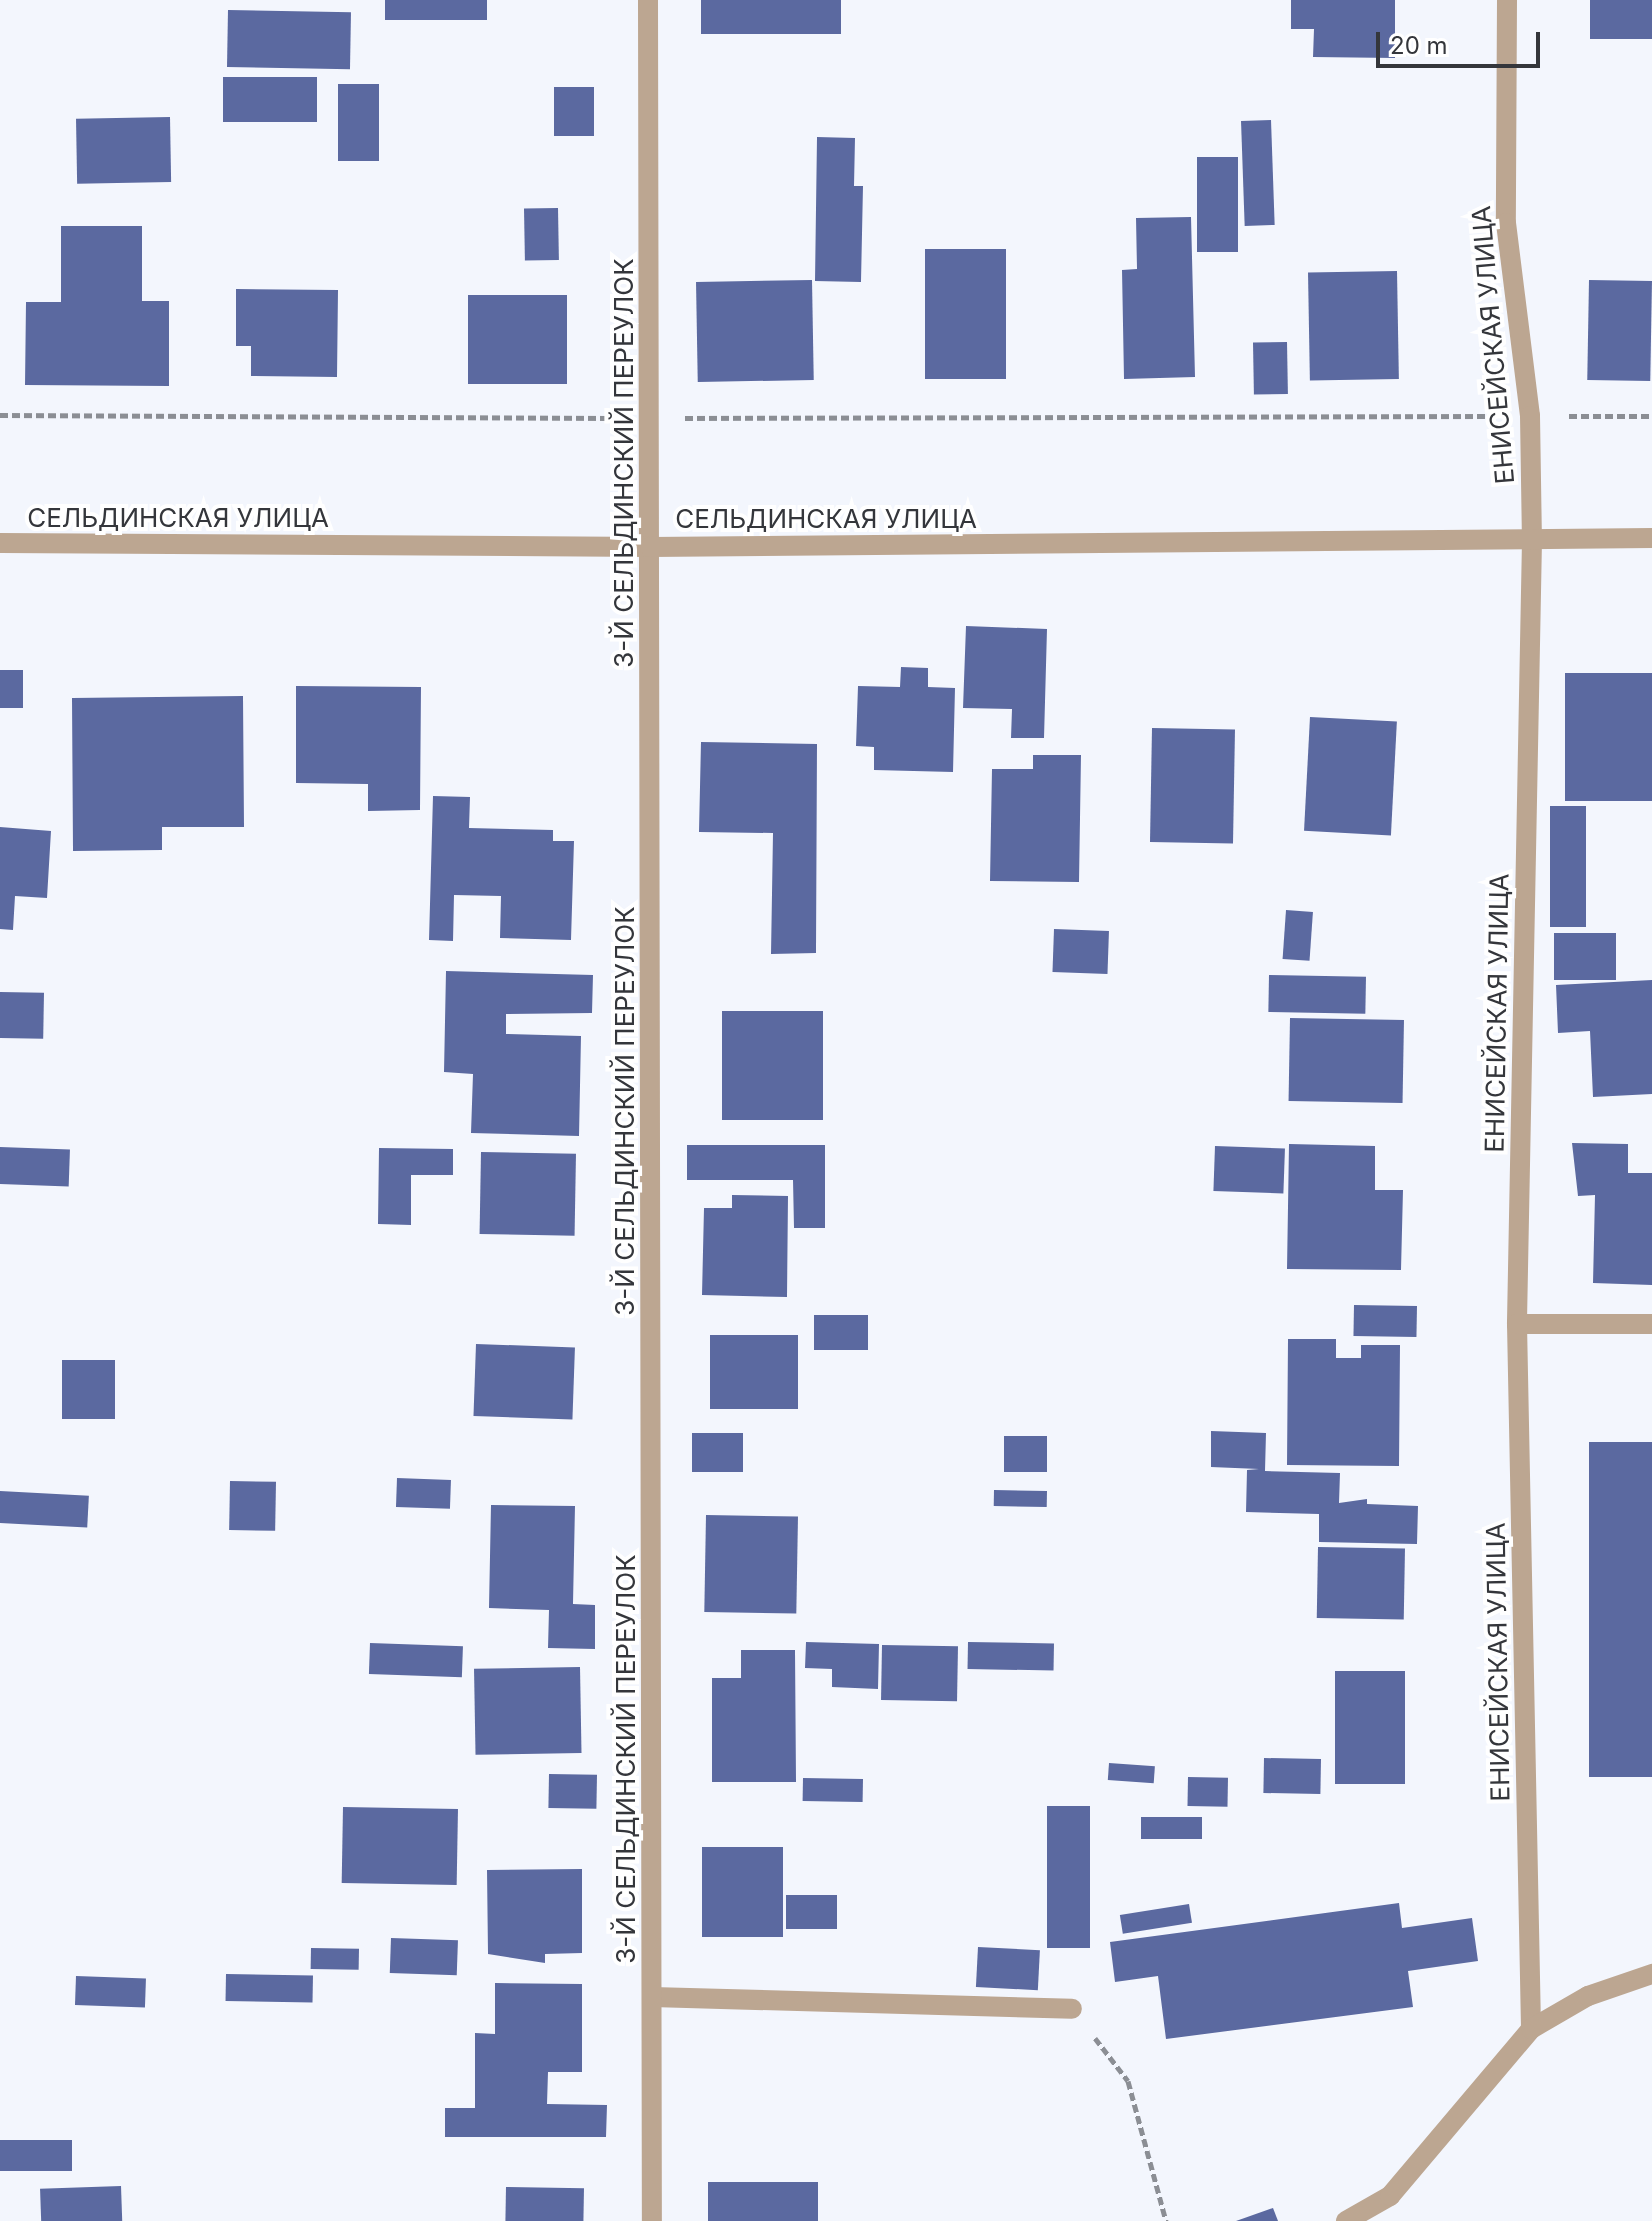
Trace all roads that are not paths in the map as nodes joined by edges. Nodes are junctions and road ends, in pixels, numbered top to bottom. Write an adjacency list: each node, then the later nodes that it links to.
1 (648, 0): 6 (street, 3-Й СЕЛЬДИНСКИЙ ПЕРЕУЛОК)
2 (1507, 0): 4 (street, ЕНИСЕЙСКАЯ УЛИЦА)
3 (1652, 538): 4 (street, СЕЛЬДИНСКАЯ УЛИЦА)
4 (1532, 540): 6 (street, СЕЛЬДИНСКАЯ УЛИЦА); 7 (street, ЕНИСЕЙСКАЯ УЛИЦА)
5 (0, 543): 6 (street, СЕЛЬДИНСКАЯ УЛИЦА)
6 (650, 547): 10 (street, 3-Й СЕЛЬДИНСКИЙ ПЕРЕУЛОК)
7 (1517, 1324): 8 (street); 12 (street, ЕНИСЕЙСКАЯ УЛИЦА)
8 (1652, 1324)
9 (1652, 1974): 12 (street)
10 (652, 1997): 11 (street); 13 (street, 3-Й СЕЛЬДИНСКИЙ ПЕРЕУЛОК)
11 (1072, 2009)
12 (1531, 2029): 14 (street)
13 (652, 2221)
14 (1346, 2221)

